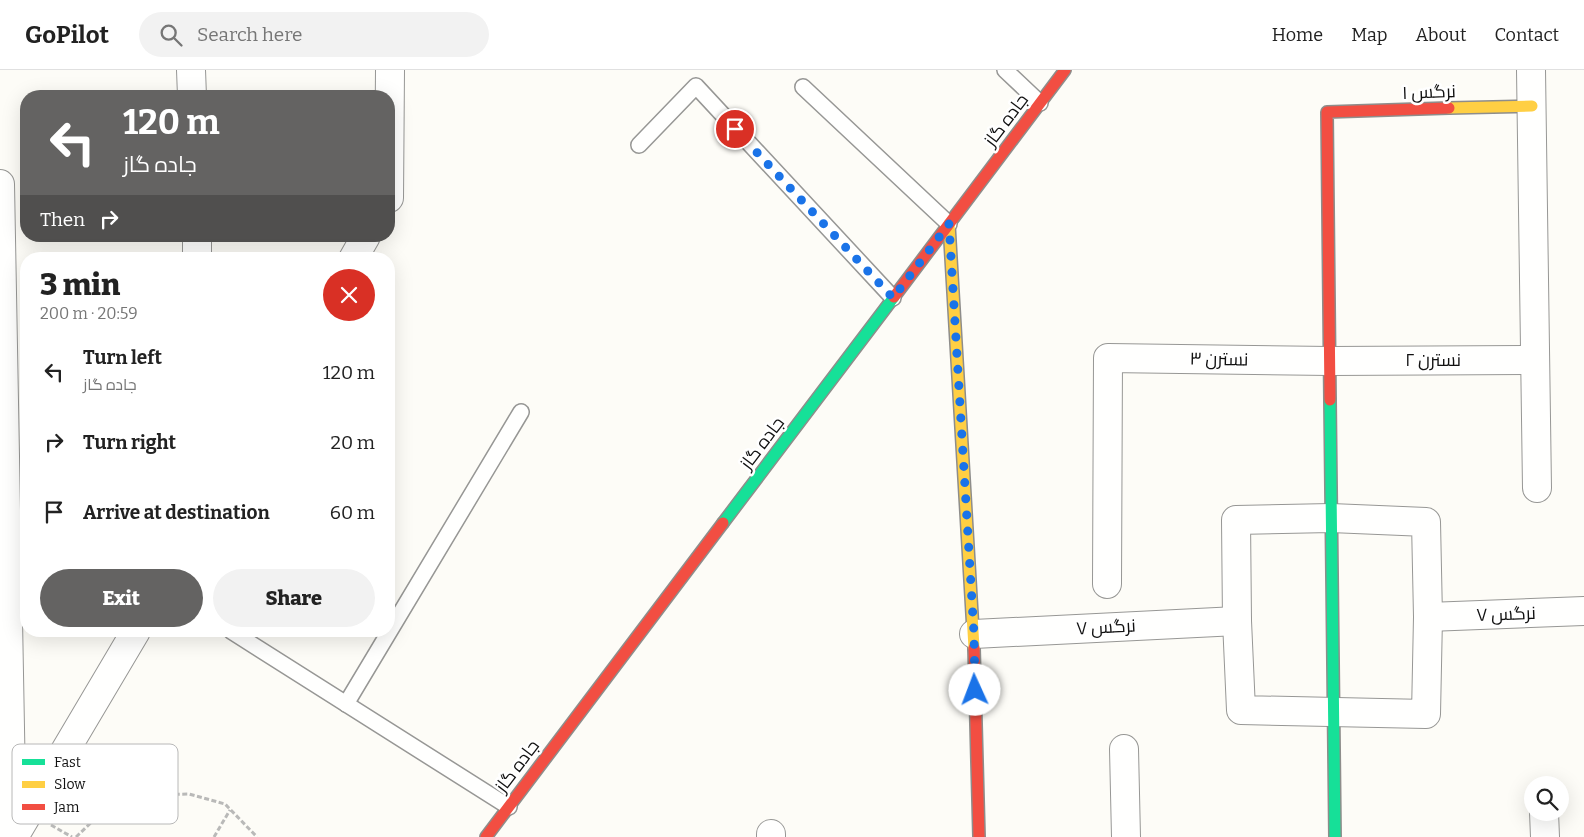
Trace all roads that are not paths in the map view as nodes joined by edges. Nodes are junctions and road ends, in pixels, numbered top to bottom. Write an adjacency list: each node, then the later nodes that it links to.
1 (191, 70): 7 (street)
2 (390, 70): 8 (street)
3 (1005, 70): 9 (lane)
4 (1065, 70): 9 (street, جاده گاز)
5 (1531, 70): 10 (street)
6 (803, 87): 13 (lane)
7 (192, 90)
8 (390, 90)
9 (1040, 103): 13 (street, جاده گاز)
10 (1532, 106): 15 (street); 16 (street, نرگس ۱)
11 (639, 145): 14 (lane)
12 (0, 184): 20 (street)
13 (949, 224): 14 (street, جاده گاز); 26 (street)
14 (893, 298): 35 (street, جاده گاز)
15 (1535, 360): 16 (street, نسترن ۲); 18 (street)
16 (1330, 361): 19 (street); 21 (street, نسترن ۳)
17 (521, 412): 25 (lane)
18 (1537, 488)
19 (1331, 518): 23 (street); 24 (street); 31 (street)
20 (11, 557): 32 (street)
21 (1107, 584)
22 (1584, 611): 23 (street, نرگس ۷)
23 (1428, 617): 31 (street)
24 (1237, 621): 26 (street, نرگس ۷); 31 (street)
25 (395, 622)
26 (974, 634): 41 (street)
27 (132, 637): 33 (street)
28 (240, 637): 30 (lane)
29 (386, 637): 30 (lane)
30 (346, 704): 35 (lane)
31 (1334, 711): 43 (street)
32 (12, 744)
33 (69, 744)
34 (1124, 749): 42 (street)
35 (509, 807): 40 (street, جاده گاز)
36 (1544, 821): 44 (street)
37 (13, 824): 39 (street)
38 (21, 824): 39 (street)
39 (13, 837)
40 (486, 837)
41 (979, 837)
42 (1126, 837)
43 (1335, 837)
44 (1545, 837)

